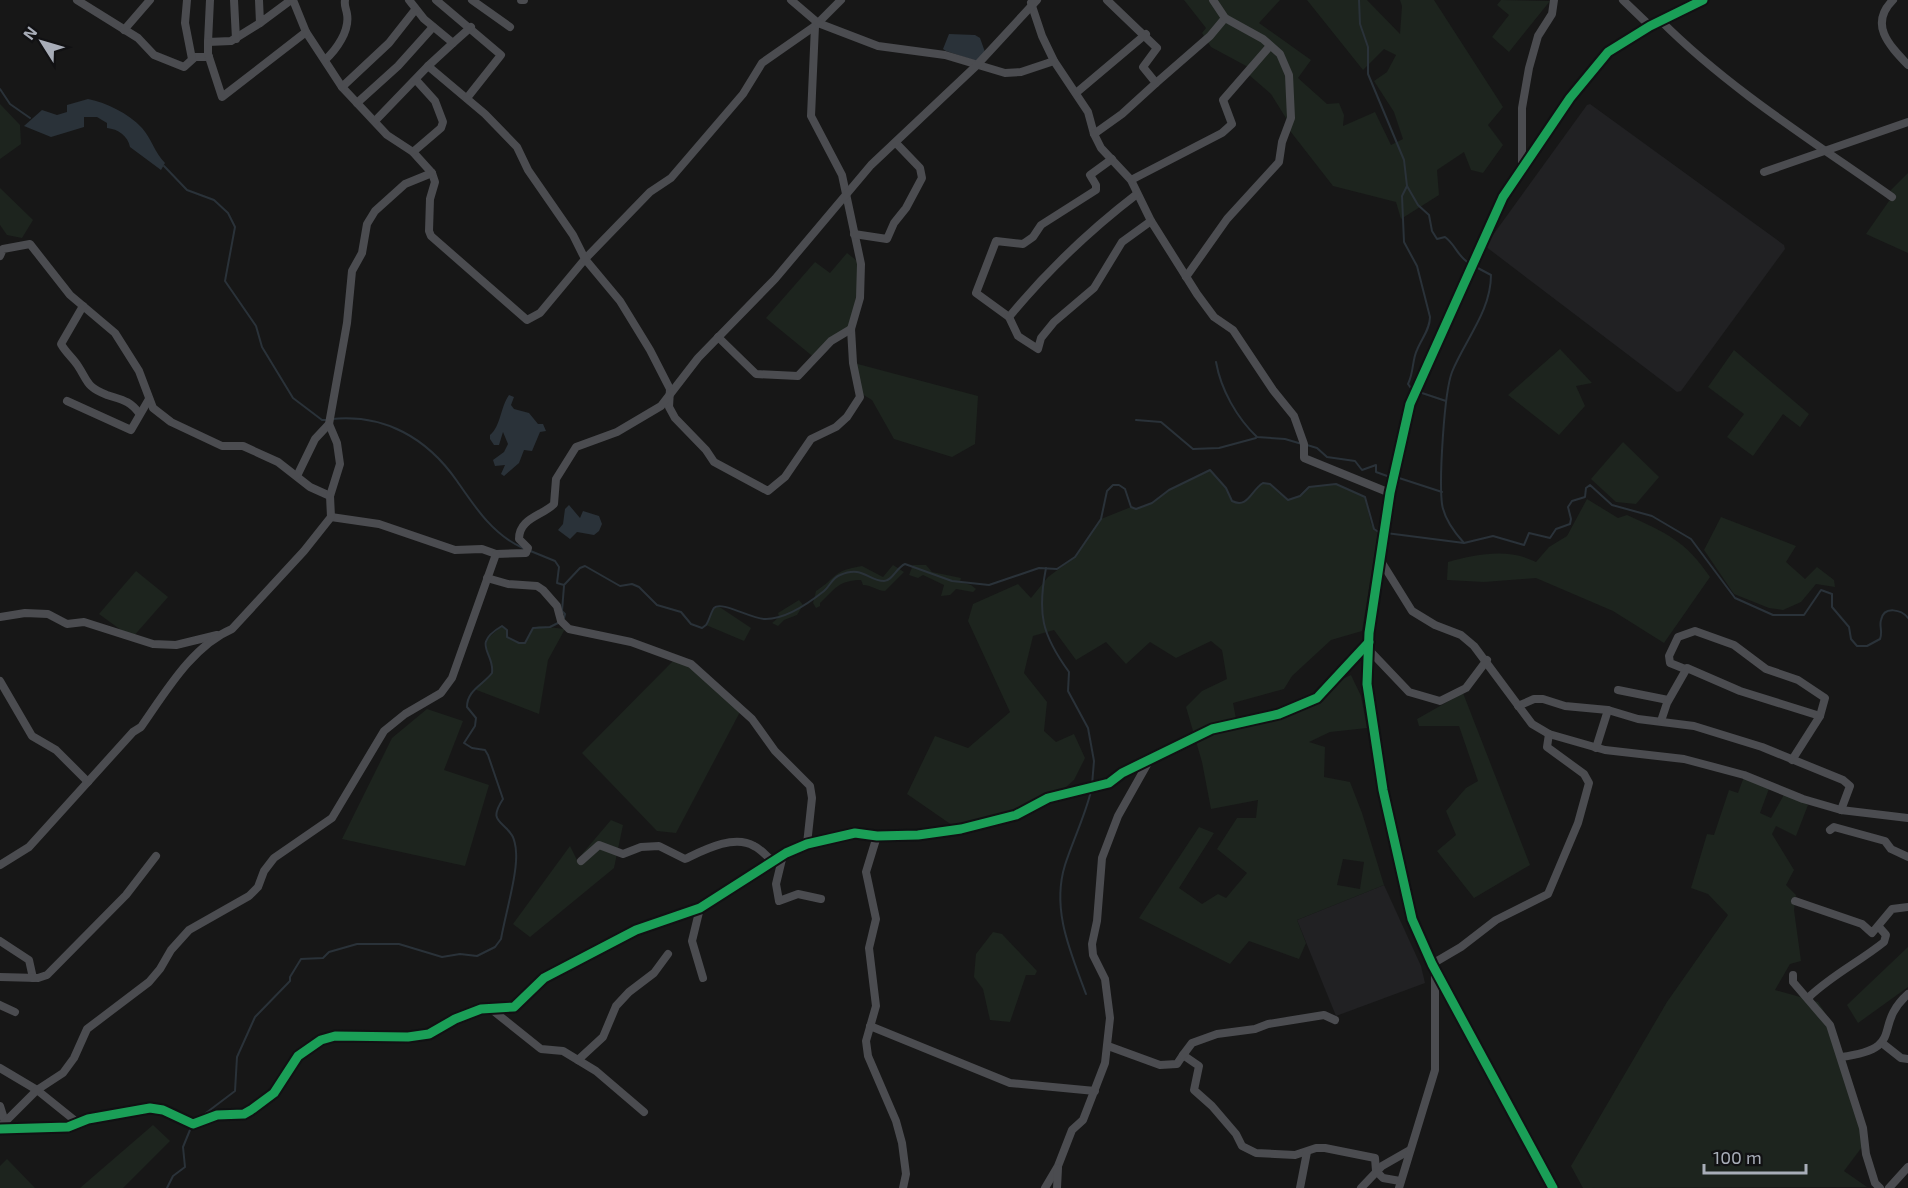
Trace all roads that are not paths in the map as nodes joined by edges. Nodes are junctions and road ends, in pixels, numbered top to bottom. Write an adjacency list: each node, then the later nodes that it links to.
1 (77, 0): 31 (street)
2 (150, 0): 31 (street)
3 (187, 0): 39 (street)
4 (210, 0): 35 (street)
5 (234, 0): 34 (street)
6 (259, 0): 25 (street)
7 (292, 0): 25 (street); 32 (street)
8 (345, 0): 40 (street)
9 (409, 0): 22 (street)
10 (436, 0): 29 (street)
11 (473, 0): 30 (street)
12 (791, 0): 26 (street)
13 (826, 0): 21 (street)
14 (1107, 0): 33 (street)
15 (1213, 0): 23 (street)
16 (1554, 0): 58 (street)
17 (1623, 0): 27 (street)
18 (1703, 0): 24 (street)
19 (1893, 0): 42 (street)
20 (1033, 2): 41 (street); 44 (street)
21 (834, 4): 26 (street)
22 (415, 10): 28 (street); 47 (street)
23 (1225, 18): 37 (street); 46 (street)
24 (1661, 21): 27 (street); 55 (street)
25 (260, 23): 34 (street)
26 (816, 24): 44 (street); 63 (street); 68 (street)
27 (1650, 26): 58 (street)
28 (433, 27): 36 (street); 50 (street)
29 (471, 27): 36 (street); 49 (street)
30 (510, 27)
31 (124, 30): 39 (street)
32 (306, 32): 38 (street); 40 (street)
33 (1146, 34): 46 (street); 48 (street)
34 (236, 39): 35 (street)
35 (208, 42): 38 (street)
36 (453, 43): 43 (street)
37 (1270, 46): 61 (street); 69 (street)
38 (209, 57): 39 (street)
39 (192, 59)
40 (324, 60): 47 (street)
41 (1054, 61): 44 (street); 48 (street)
42 (1908, 65)
43 (428, 66): 45 (street); 49 (street)
44 (976, 66): 54 (street)
45 (416, 80): 51 (street); 56 (street)
46 (1156, 83): 53 (street)
47 (342, 87): 50 (street)
48 (1076, 93): 53 (street)
49 (467, 98): 68 (street)
50 (357, 103): 51 (street)
51 (375, 121): 56 (street)
52 (1908, 122): 55 (street)
53 (1094, 134): 57 (street)
54 (896, 143): 63 (street); 66 (street)
55 (1825, 151): 59 (street); 64 (street)
56 (412, 152): 60 (street)
57 (1112, 159): 61 (street); 71 (street)
58 (1522, 166): 80 (street)
59 (1764, 172)
60 (432, 173): 68 (street); 78 (street)
61 (1131, 180): 62 (street)
62 (1137, 194): 65 (street); 71 (street)
63 (846, 195): 66 (street); 73 (street)
64 (1892, 197)
65 (1151, 221): 69 (street); 71 (street)
66 (855, 234): 72 (street)
67 (0, 256): 70 (street)
68 (585, 259): 74 (street)
69 (1185, 277): 80 (street)
70 (83, 306): 75 (street); 77 (street)
71 (1009, 316)
72 (851, 329): 73 (street); 74 (street)
73 (717, 338): 74 (street)
74 (670, 396): 83 (street)
75 (149, 399): 77 (street); 79 (street)
76 (67, 401): 77 (street)
77 (139, 412)
78 (329, 424): 79 (street); 81 (street)
79 (297, 476): 81 (street)
80 (1390, 493): 84 (street)
81 (330, 496): 82 (street)
82 (332, 517): 83 (street); 87 (street)
83 (496, 554): 85 (street)
84 (1379, 557): 88 (street); 89 (street)
85 (487, 578): 107 (street); 140 (street)
86 (0, 617): 87 (street)
87 (217, 635): 102 (street)
88 (1369, 646): 89 (street); 101 (street); 121 (street)
89 (1487, 660): 94 (street)
90 (1685, 669): 93 (street); 96 (street); 96 (street)
91 (0, 681): 102 (street)
92 (1618, 690): 93 (street)
93 (1668, 700): 97 (street)
94 (1518, 706): 95 (street); 98 (street)
95 (1608, 710): 97 (street); 99 (street)
96 (1820, 716): 100 (street)
97 (1661, 721): 100 (street)
98 (1549, 734): 99 (street); 121 (street)
99 (1596, 748): 103 (street)
100 (1792, 760): 103 (street)
101 (1149, 761): 106 (street); 134 (street)
102 (88, 782): 113 (street)
103 (1841, 810): 104 (street)
104 (1908, 818)
105 (1830, 830): 110 (street)
106 (877, 836): 107 (street); 132 (street)
107 (807, 844): 108 (street)
108 (783, 855): 112 (street); 114 (street)
109 (156, 856): 124 (street)
110 (1908, 857)
111 (581, 861): 112 (street)
112 (773, 861): 117 (street)
113 (0, 865)
114 (821, 899)
115 (1795, 901): 118 (street)
116 (1908, 907): 118 (street)
117 (700, 908): 125 (street); 129 (street)
118 (1879, 927): 127 (street)
119 (0, 941): 124 (street)
120 (668, 954): 138 (street)
121 (1433, 967): 146 (street); 157 (street)
122 (1793, 975): 127 (street)
123 (0, 977): 124 (street)
124 (33, 978)
125 (703, 978)
126 (1908, 994): 133 (street)
127 (1809, 997): 136 (street)
128 (0, 1005): 130 (street)
129 (491, 1009): 138 (street); 144 (street)
130 (15, 1012)
131 (1335, 1020): 135 (street)
132 (870, 1026): 141 (street); 152 (street)
133 (1882, 1043): 136 (street); 137 (street)
134 (1108, 1046): 135 (street); 141 (street)
135 (1183, 1055): 147 (street)
136 (1841, 1057): 158 (street)
137 (1908, 1059)
138 (578, 1060): 143 (street)
139 (0, 1068): 140 (street)
140 (37, 1090): 144 (street); 145 (street)
141 (1095, 1091): 148 (street)
142 (0, 1106): 145 (street)
143 (644, 1112)
144 (78, 1123): 145 (street)
145 (2, 1126)
146 (1410, 1150): 150 (street); 151 (street)
147 (1307, 1152): 150 (street); 155 (street)
148 (1058, 1166): 153 (street); 154 (street)
149 (1908, 1167): 159 (street)
150 (1376, 1171): 151 (street); 156 (street)
151 (1400, 1185)
152 (903, 1188)
153 (1045, 1188)
154 (1057, 1188)
155 (1300, 1188)
156 (1361, 1188)
157 (1553, 1188)
158 (1880, 1188)
159 (1889, 1188)

